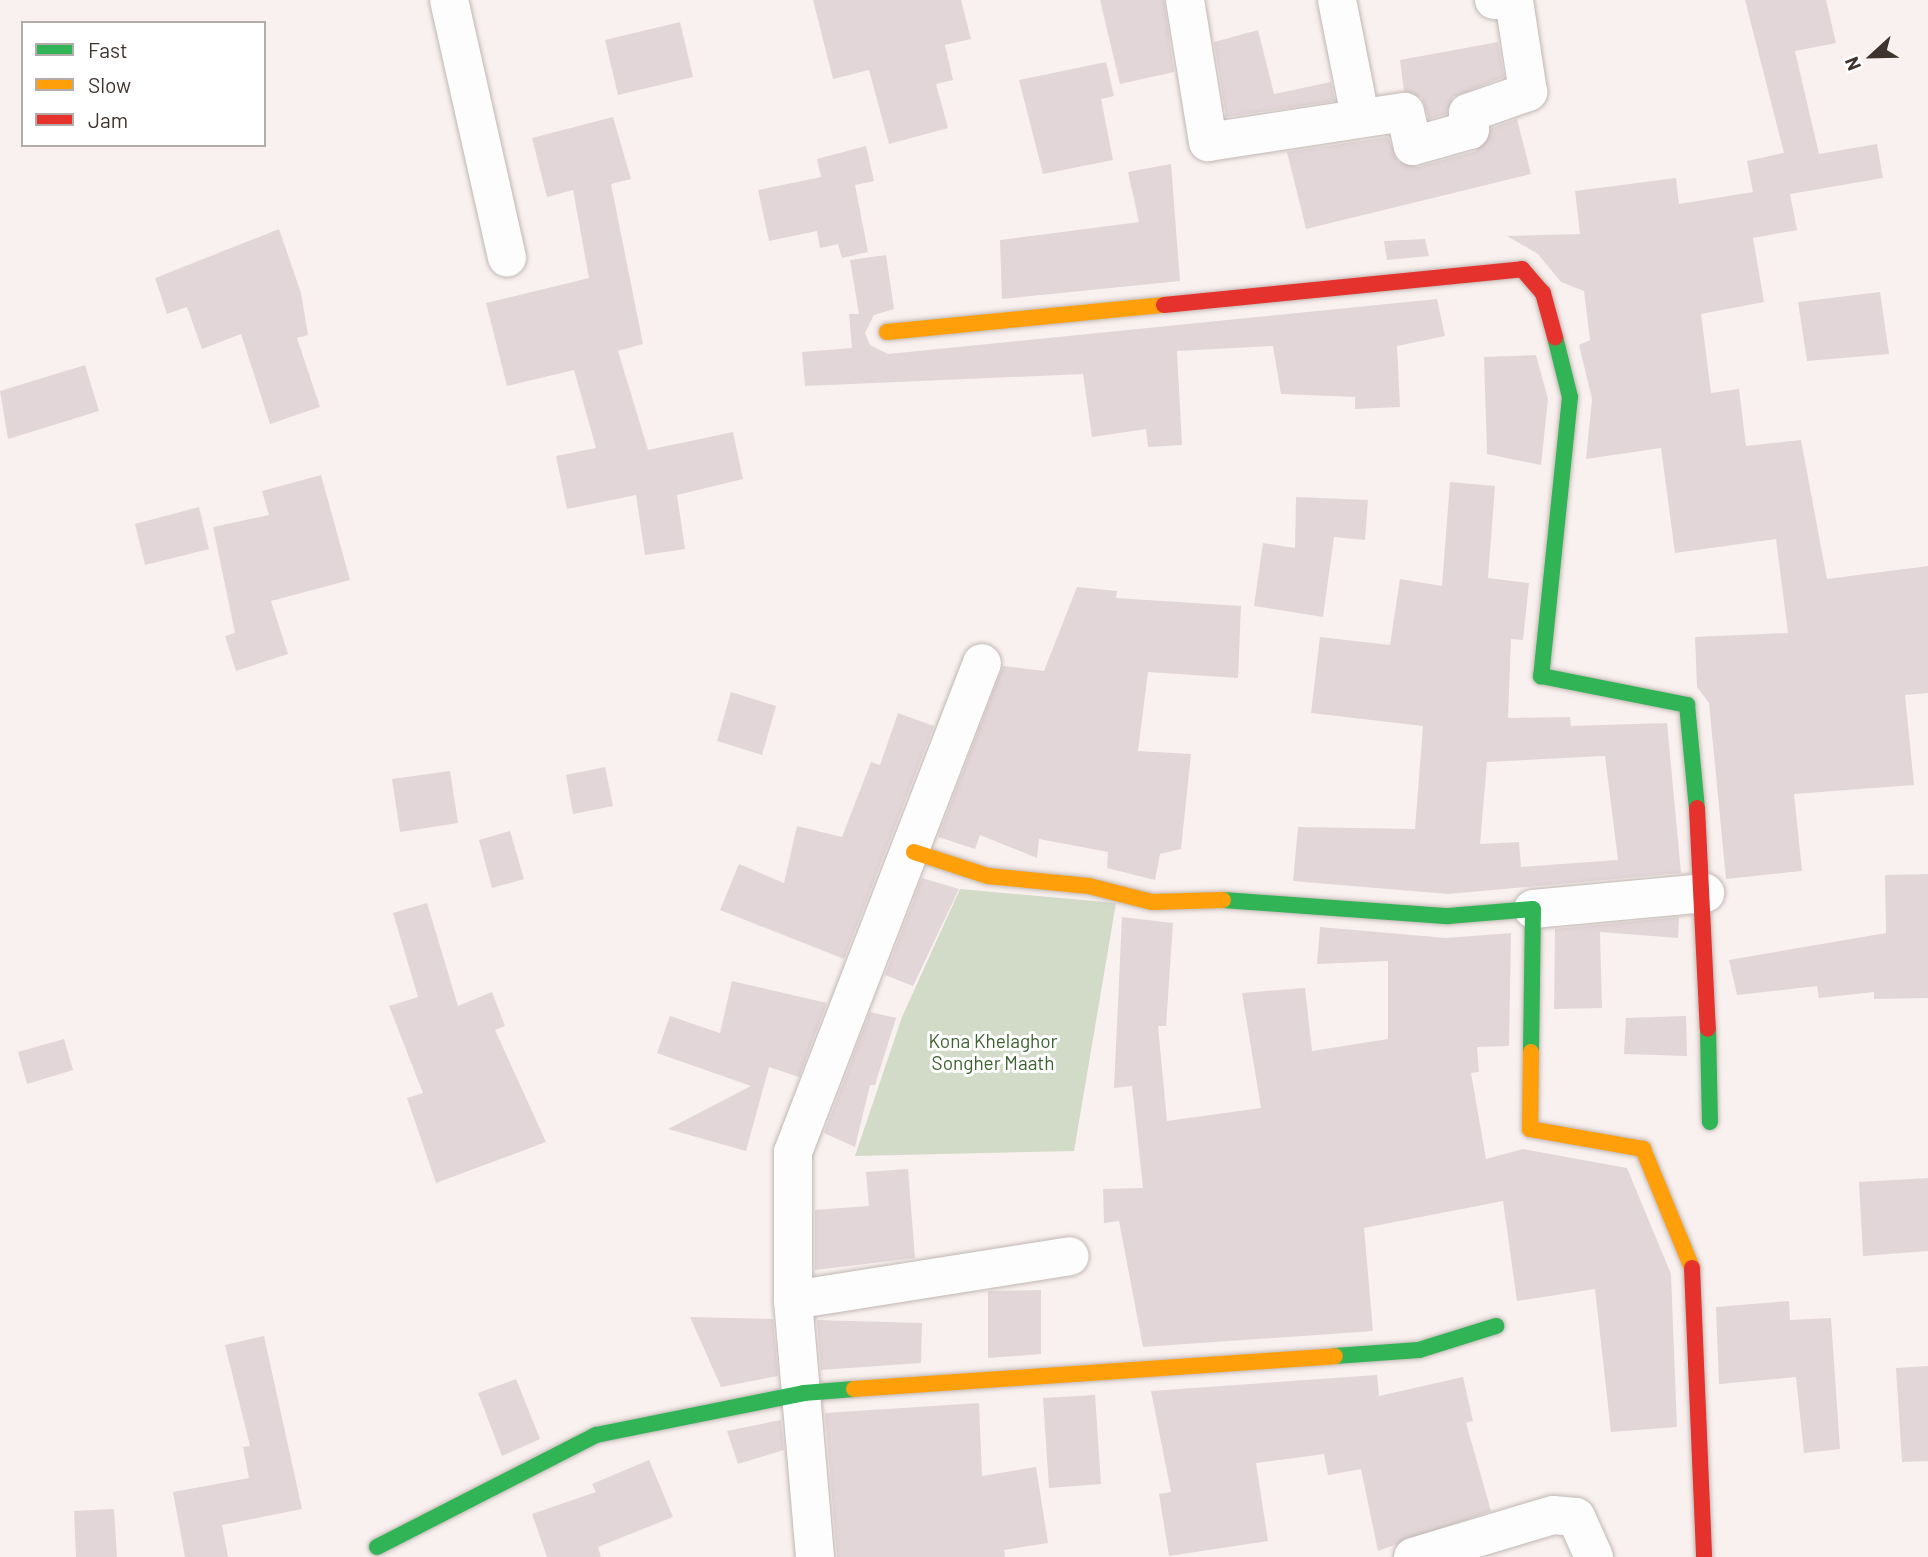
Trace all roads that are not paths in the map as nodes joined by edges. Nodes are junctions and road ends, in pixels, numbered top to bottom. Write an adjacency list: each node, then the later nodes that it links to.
1 (449, 0): 6 (street)
2 (1185, 0): 5 (street)
3 (1337, 0): 5 (street)
4 (1494, 0): 5 (street)
5 (1360, 116)
6 (507, 258)
7 (887, 332): 10 (street)
8 (982, 663): 9 (street)
9 (914, 852): 11 (street); 14 (street)
10 (1705, 892): 11 (street); 12 (street)
11 (1533, 909): 21 (street)
12 (1710, 1122)
13 (1070, 1256): 14 (street)
14 (793, 1300): 16 (street)
15 (1496, 1326): 16 (street)
16 (804, 1393): 17 (street); 18 (street)
17 (377, 1547)
18 (816, 1557)
19 (1413, 1557): 20 (street)
20 (1594, 1557)
21 (1704, 1557)

